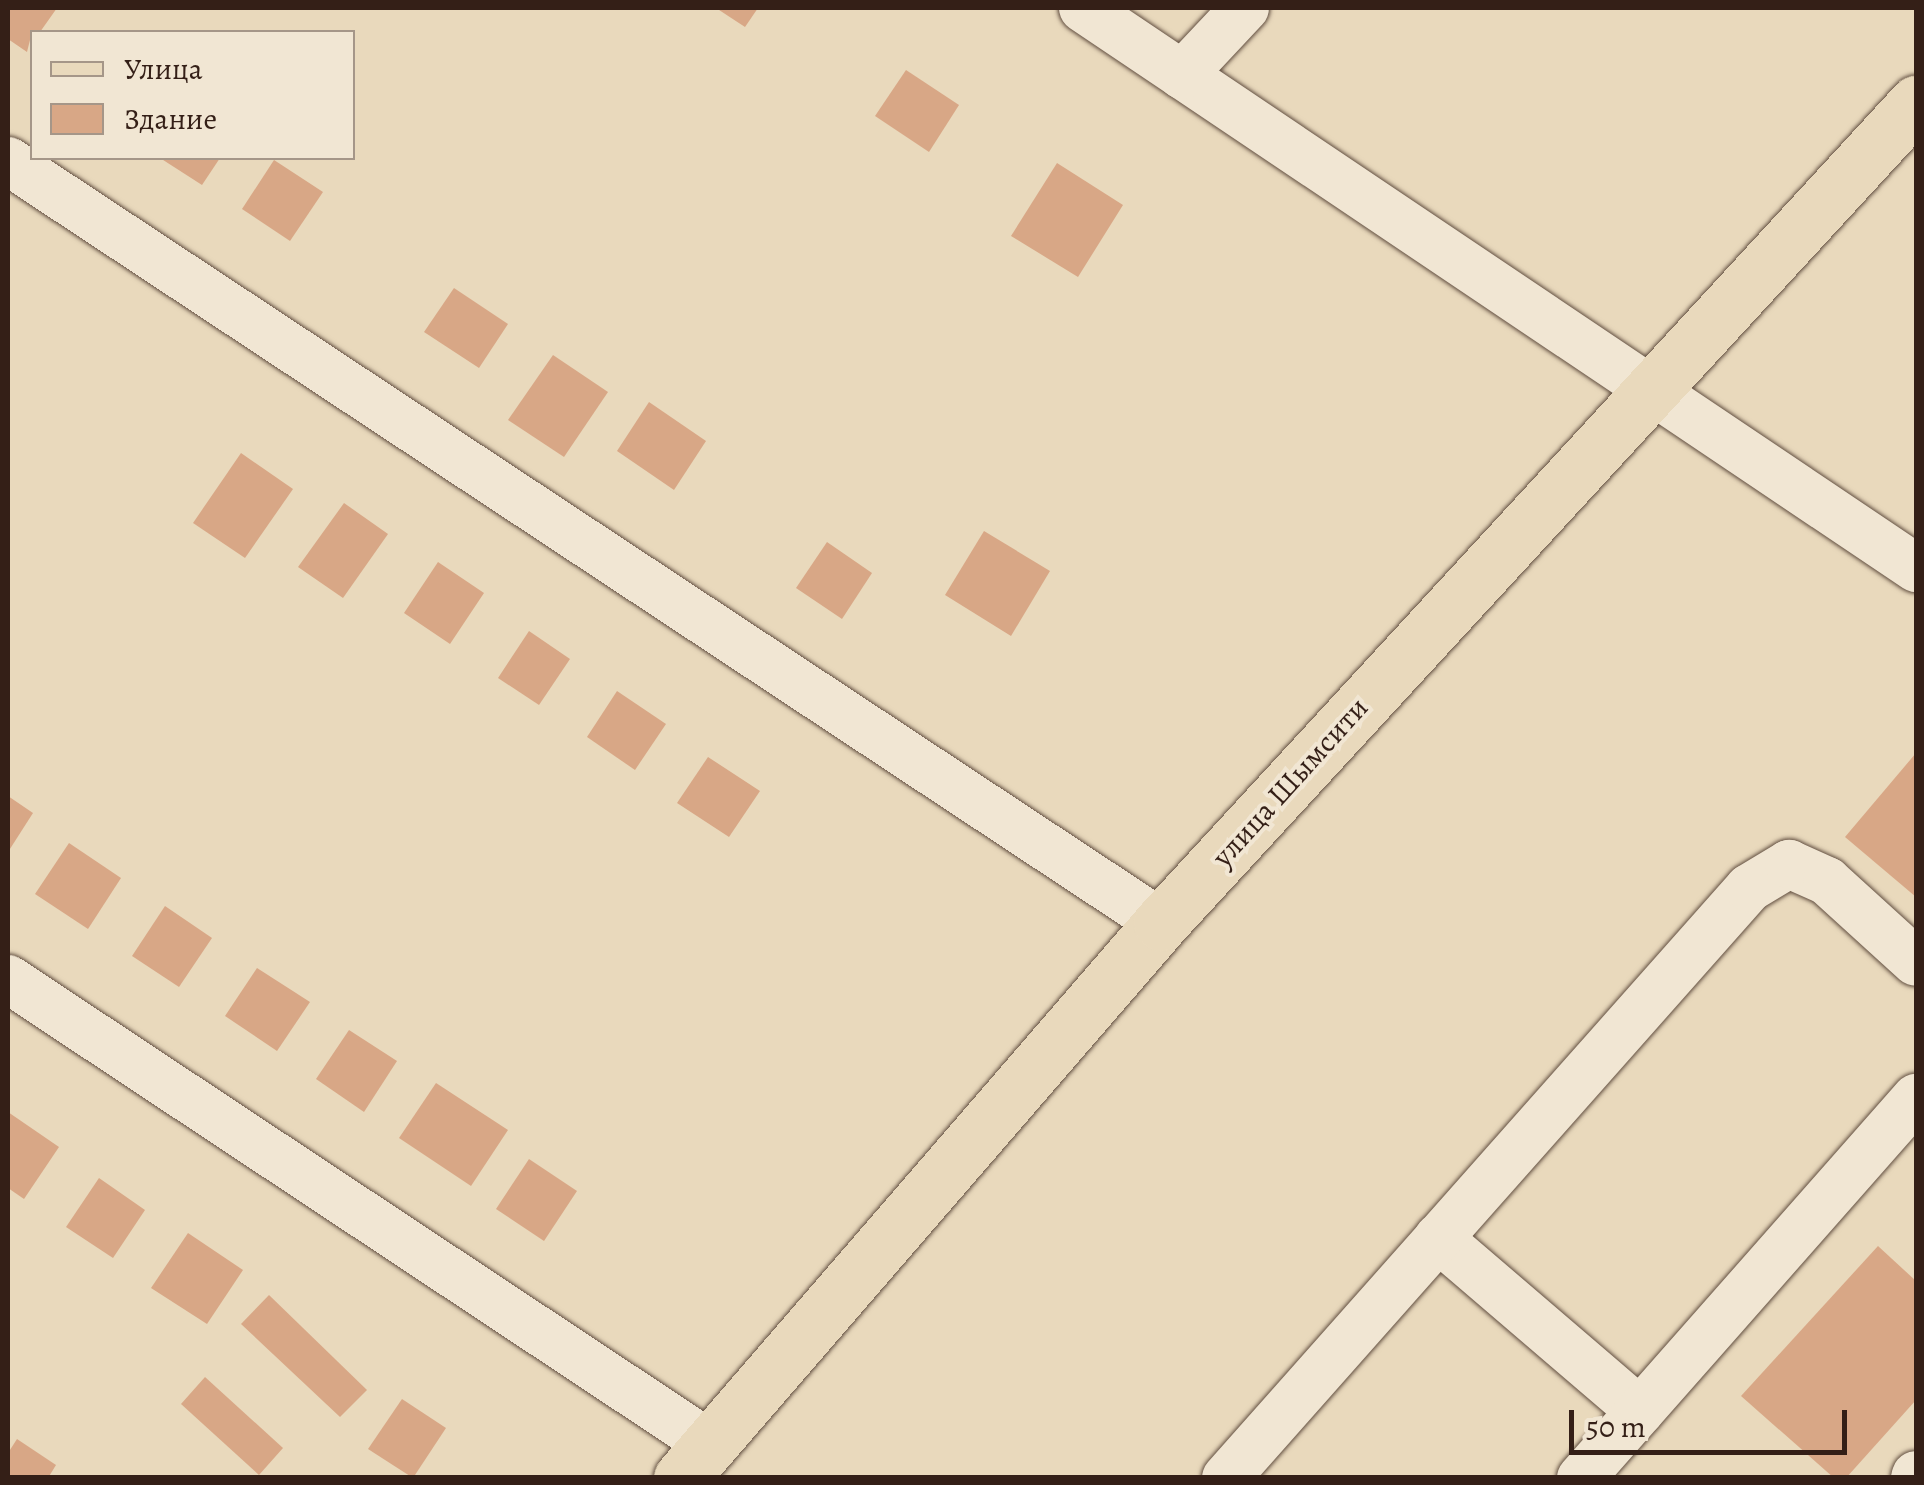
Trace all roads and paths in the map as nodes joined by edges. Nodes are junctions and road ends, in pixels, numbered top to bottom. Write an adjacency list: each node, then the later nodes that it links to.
1 (1083, 8): 3 (street)
2 (1245, 8): 3 (street)
3 (1182, 76): 6 (street)
4 (1916, 104): 6 (main road, улица Шымсити)
5 (8, 161): 8 (street)
6 (1648, 389): 7 (street); 8 (main road, улица Шымсити)
7 (1916, 568)
8 (1161, 923): 14 (main road, улица Шымсити)
9 (1916, 962): 12 (street)
10 (8, 980): 14 (street)
11 (1916, 1098): 13 (street)
12 (1438, 1238): 13 (street); 15 (street)
13 (1640, 1412): 16 (street)
14 (696, 1461)
15 (1226, 1478)
16 (1582, 1478)

